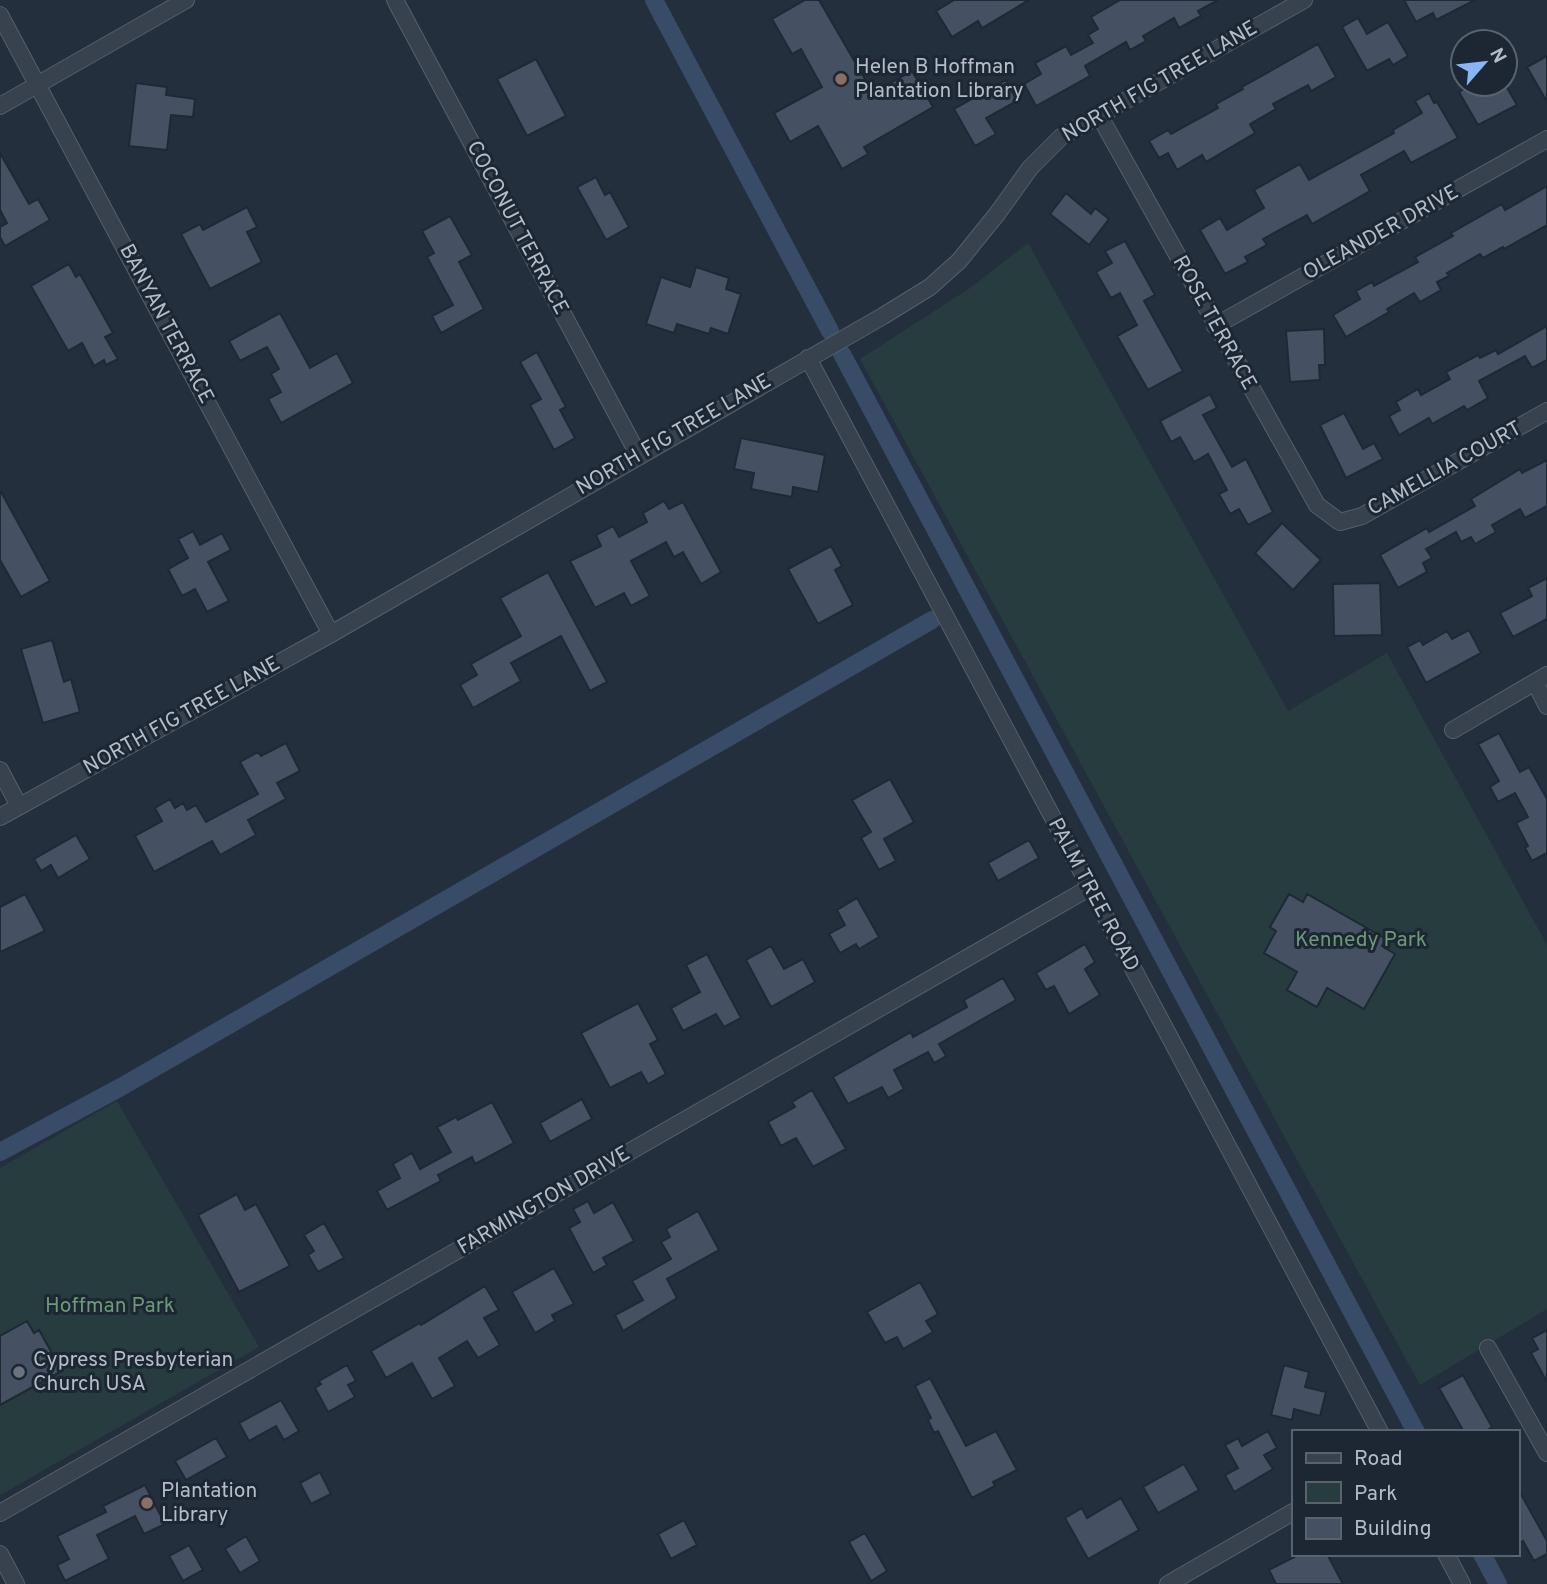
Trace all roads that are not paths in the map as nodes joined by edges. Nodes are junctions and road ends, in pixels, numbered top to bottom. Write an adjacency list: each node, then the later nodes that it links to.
1 (186, 0): 5 (street)
2 (395, 0): 12 (street, COCONUT TERRACE)
3 (1304, 0): 7 (street, NORTH FIG TREE LANE)
4 (0, 15): 5 (street, BANYAN TERRACE)
5 (38, 85): 6 (street); 14 (street, BANYAN TERRACE)
6 (0, 106)
7 (1099, 115): 9 (street, ROSE TERRACE); 10 (street, NORTH FIG TREE LANE)
8 (1547, 139): 9 (street, OLEANDER DRIVE)
9 (1215, 326): 13 (street, ROSE TERRACE)
10 (808, 358): 12 (street, NORTH FIG TREE LANE); 21 (street, PALM TREE ROAD)
11 (1547, 411): 13 (street, CAMELLIA COURT)
12 (639, 456): 14 (street, NORTH FIG TREE LANE)
13 (1340, 522)
14 (331, 634): 19 (street, NORTH FIG TREE LANE)
15 (1541, 679): 16 (street); 17 (street)
16 (1547, 706)
17 (1453, 730)
18 (0, 769): 19 (street)
19 (19, 806): 20 (street, NORTH FIG TREE LANE)
20 (0, 817)
21 (1089, 888): 24 (street, PALM TREE ROAD); 26 (street, FARMINGTON DRIVE)
22 (1488, 1348): 23 (street)
23 (1542, 1429): 25 (street)
24 (1379, 1430)
25 (1547, 1453)
26 (0, 1513)
27 (1292, 1513): 31 (street)
28 (0, 1554): 30 (street)
29 (1447, 1556): 32 (street)
30 (16, 1584)
31 (1168, 1584)
32 (1462, 1584)

